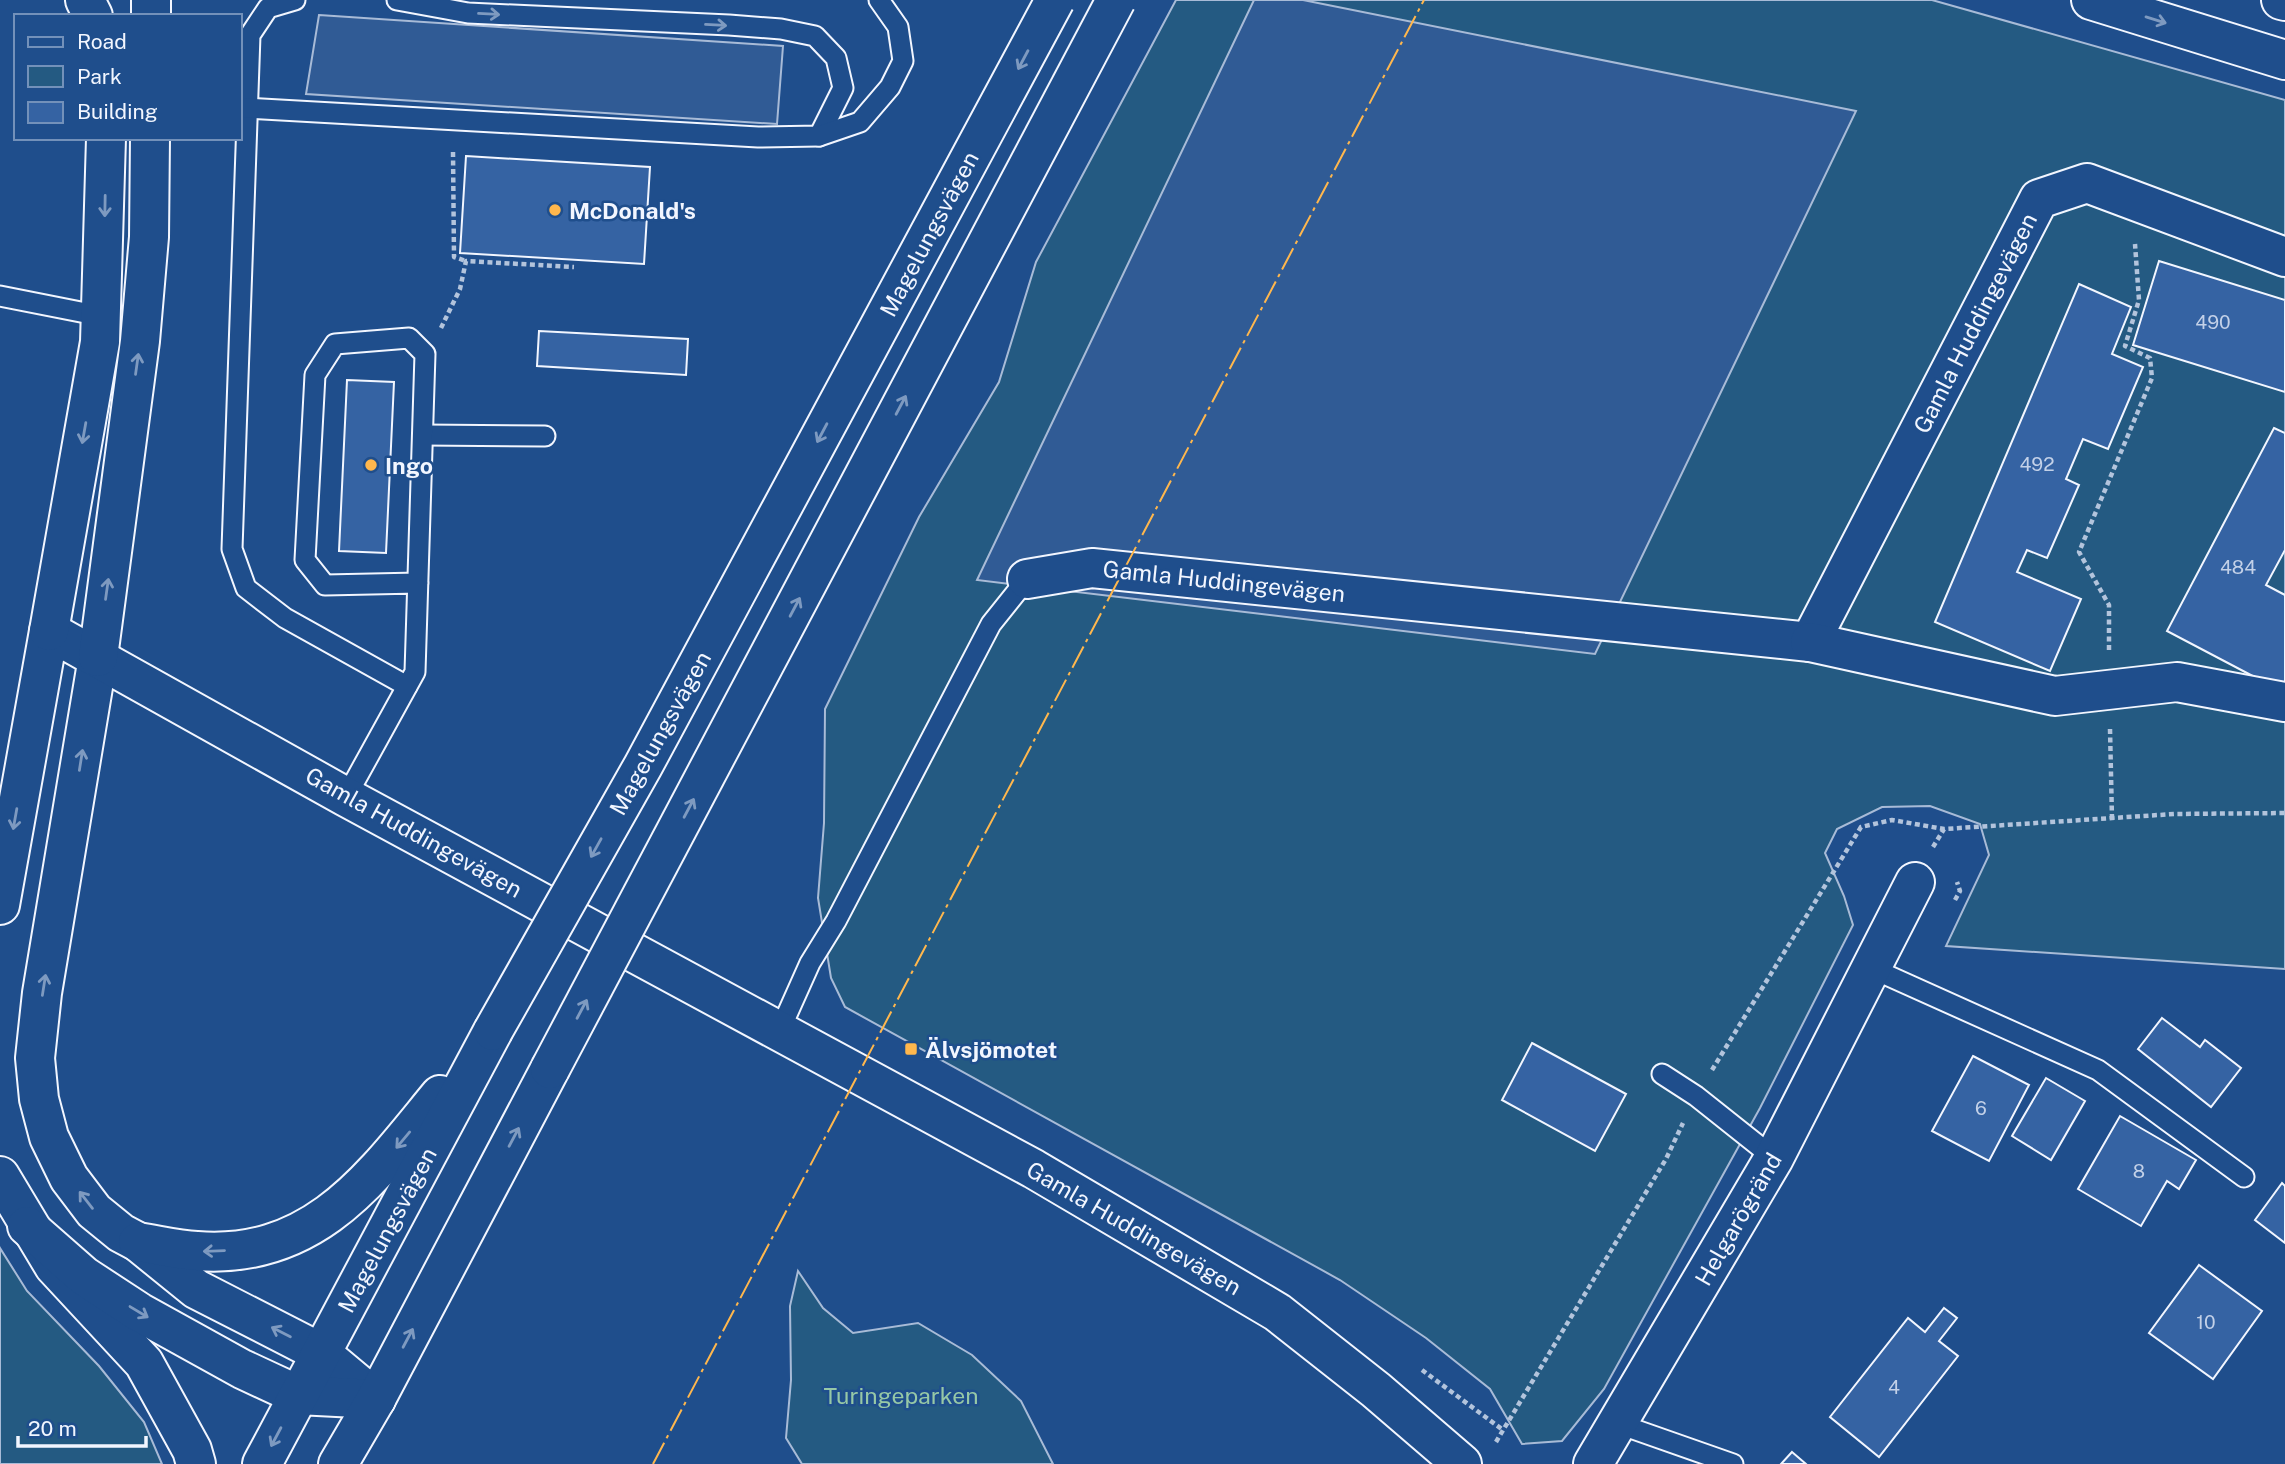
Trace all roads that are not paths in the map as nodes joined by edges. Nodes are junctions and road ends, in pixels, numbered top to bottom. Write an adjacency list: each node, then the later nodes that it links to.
1 (295, 0): 8 (lane)
2 (397, 0): 9 (lane, one-way to 9)
3 (879, 0): 9 (lane)
4 (1055, 0): 29 (main road, Magelungsvägen, one-way to 29, bridge)
5 (1116, 0): 38 (main road, one-way to 5, bridge)
6 (2091, 0): 7 (main road, one-way to 7)
7 (2285, 60)
8 (247, 108): 9 (lane); 22 (lane)
9 (819, 136)
10 (106, 140): 14 (main road, one-way to 14)
11 (150, 140): 21 (main road, one-way to 11)
12 (2285, 257): 20 (main road, Gamla Huddingevägen)
13 (0, 296): 14 (lane)
14 (101, 316): 19 (main road, one-way to 19)
15 (423, 435): 16 (lane); 18 (lane); 18 (lane)
16 (545, 436)
17 (1027, 579): 20 (main road, Gamla Huddingevägen); 28 (lane, Gamla Huddingevägen)
18 (418, 583): 22 (lane)
19 (49, 631): 21 (main road, Gamla Huddingevägen); 26 (main road, one-way to 26)
20 (1810, 642): 23 (main road, Gamla Huddingevägen)
21 (98, 657): 24 (main road, Gamla Huddingevägen); 35 (main road, one-way to 21)
22 (407, 686): 24 (lane)
23 (2285, 702)
24 (346, 797): 28 (main road, Gamla Huddingevägen)
25 (1915, 882): 27 (main road, Helgarögränd)
26 (0, 905)
27 (1871, 968): 31 (main road, Helgarögränd); 33 (lane)
28 (780, 1030): 43 (main road, Gamla Huddingevägen)
29 (493, 1031): 35 (main road, one-way to 35); 36 (main road, Magelungsvägen)
30 (1662, 1074): 31 (lane)
31 (1774, 1158): 39 (main road, Helgarögränd)
32 (0, 1176): 34 (main road)
33 (2244, 1177)
34 (27, 1226): 37 (main road, one-way to 37); 40 (main road)
35 (138, 1242): 36 (main road, one-way to 35)
36 (321, 1353): 37 (main road, Magelungsvägen); 38 (main road)
37 (298, 1395): 38 (main road); 41 (main road, Magelungsvägen, one-way to 41)
38 (376, 1399): 42 (main road)
39 (1619, 1424): 44 (main road, Helgarögränd); 45 (lane)
40 (196, 1464)
41 (262, 1464)
42 (338, 1464)
43 (1462, 1464)
44 (1593, 1464)
45 (1733, 1464)

